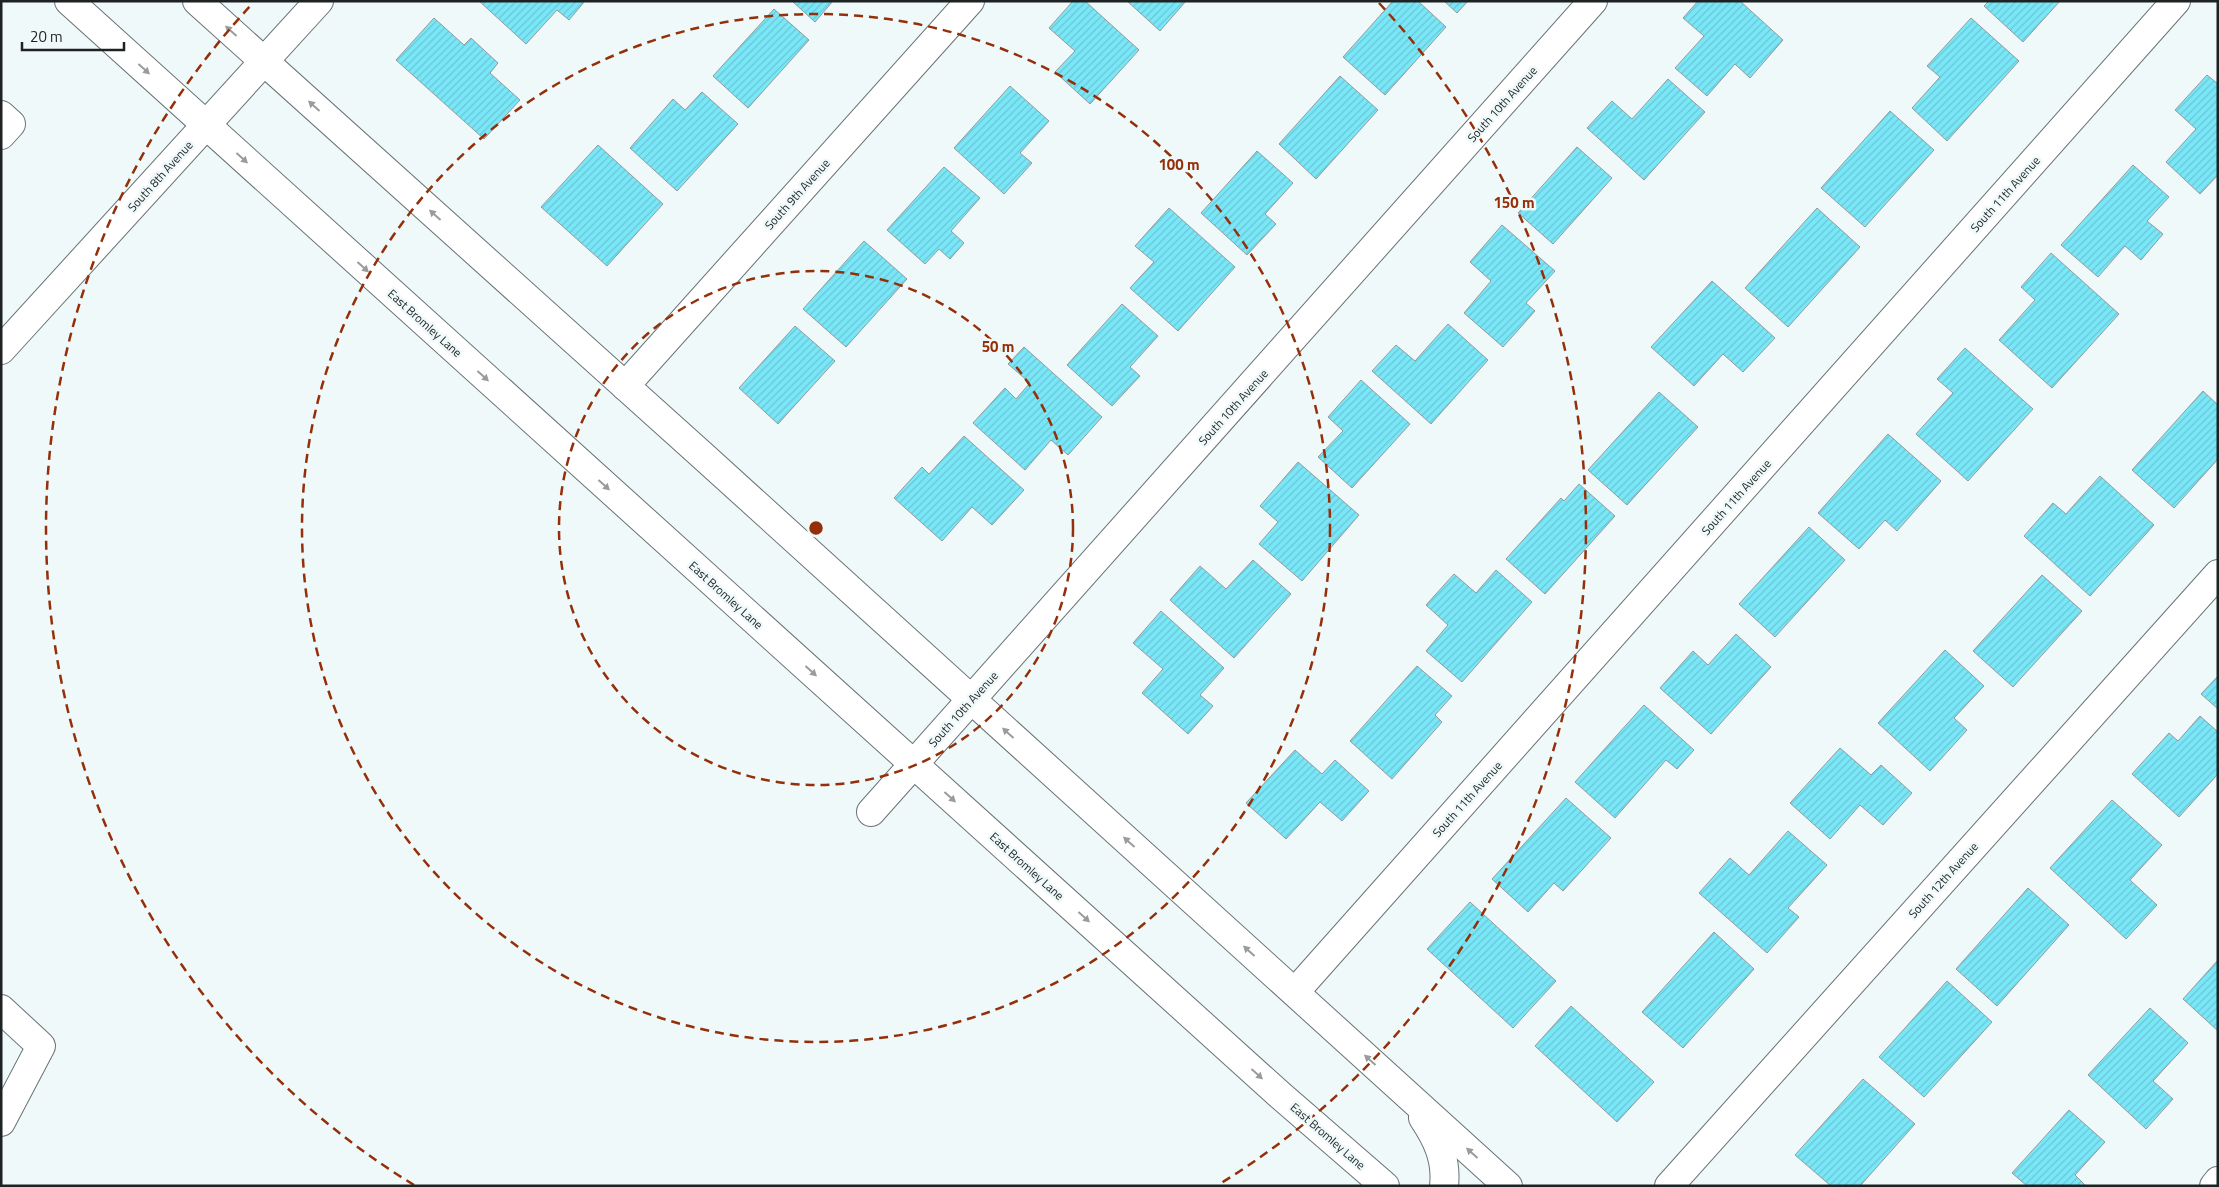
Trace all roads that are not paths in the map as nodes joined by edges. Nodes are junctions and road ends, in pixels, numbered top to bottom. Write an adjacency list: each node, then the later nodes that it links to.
1 (69, 1): 9 (street, East Bromley Lane, one-way to 9)
2 (197, 1): 7 (street, one-way to 2)
3 (319, 1): 7 (street, South 8th Avenue)
4 (970, 1): 12 (street, South 9th Avenue)
5 (1593, 1): 14 (street, South 10th Avenue)
6 (2176, 1): 17 (street, South 11th Avenue)
7 (264, 61): 9 (street, South 8th Avenue); 12 (street, one-way to 7)
8 (1, 115): 10 (street)
9 (206, 125): 11 (street, South 8th Avenue); 15 (street, East Bromley Lane, one-way to 15)
10 (1, 135)
11 (1, 350)
12 (625, 386): 14 (street)
13 (2218, 574): 25 (street, South 12th Avenue)
14 (971, 700): 15 (street, South 10th Avenue); 17 (street, one-way to 14)
15 (914, 764): 16 (street, South 10th Avenue); 22 (street, East Bromley Lane, one-way to 22)
16 (872, 812)
17 (1295, 992): 19 (street, one-way to 17)
18 (1, 1009): 20 (street)
19 (1406, 1093): 23 (street); 24 (street, one-way to 19)
20 (1, 1122)
21 (2218, 1181): 26 (street)
22 (1385, 1186)
23 (1444, 1186)
24 (1508, 1186)
25 (1669, 1186)
26 (2214, 1186)

